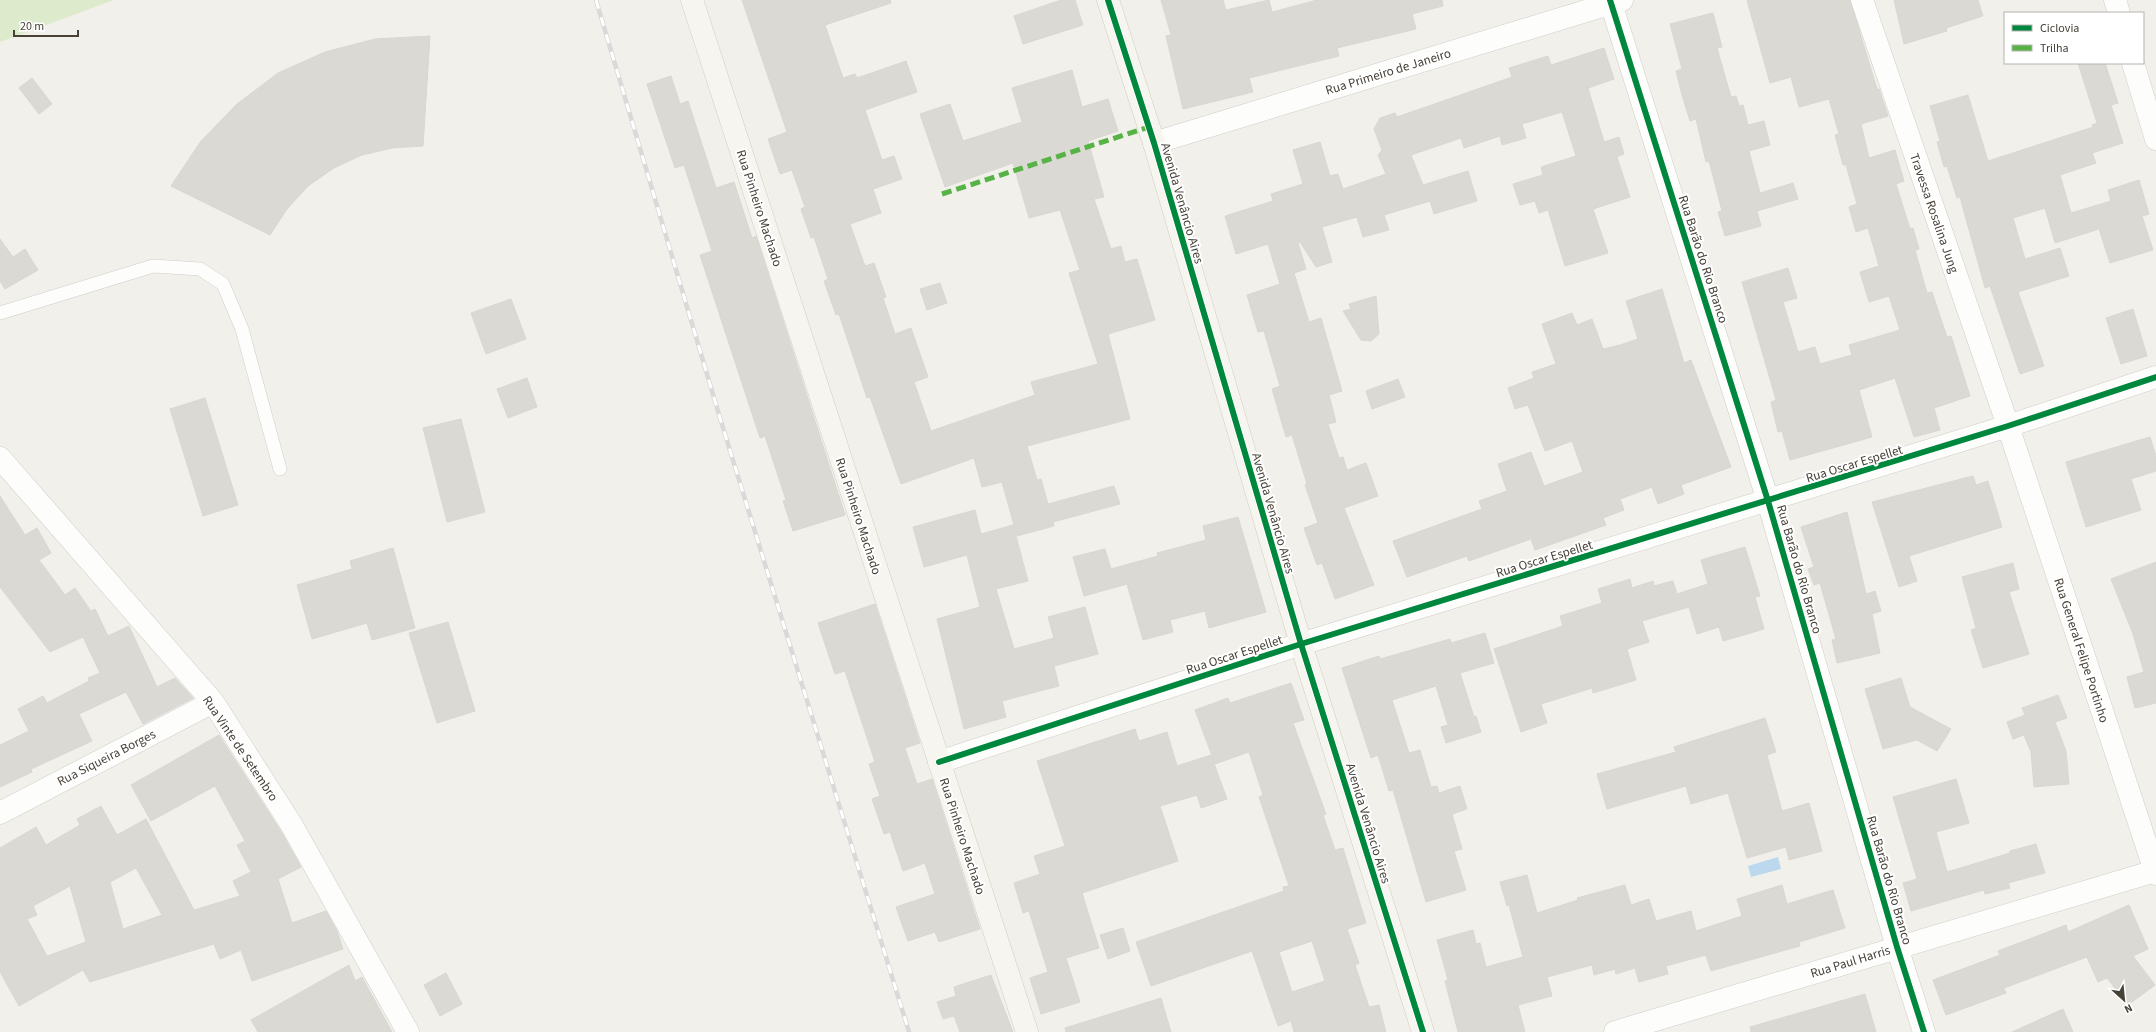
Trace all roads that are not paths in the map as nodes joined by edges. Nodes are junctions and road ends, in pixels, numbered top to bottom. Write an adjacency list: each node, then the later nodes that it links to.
1 (692, 0): 18 (main road, Rua Pinheiro Machado)
2 (1108, 0): 9 (main road, Avenida Venâncio Aires)
3 (1862, 0): 12 (street, Travessa Rosalina Jung)
4 (2115, 0): 6 (street)
5 (1614, 1): 9 (street, Rua Primeiro de Janeiro); 15 (street, Rua Barão do Rio Branco)
6 (2118, 12)
7 (2133, 64): 8 (street)
8 (2156, 138)
9 (1154, 143): 16 (main road, Avenida Venâncio Aires)
10 (0, 313): 14 (lane)
11 (2156, 376): 12 (street, Rua Oscar Espellet)
12 (2008, 426): 15 (street, Rua Oscar Espellet); 20 (street, Rua General Felipe Portinho)
13 (0, 458): 17 (street, Rua Vinte de Setembro)
14 (280, 469)
15 (1768, 501): 16 (street, Rua Oscar Espellet); 21 (street, Rua Barão do Rio Branco)
16 (1301, 644): 18 (street, Rua Oscar Espellet); 24 (main road, Avenida Venâncio Aires)
17 (213, 702): 19 (street, Rua Siqueira Borges); 22 (street, Rua Vinte de Setembro)
18 (939, 762): 23 (main road, Rua Pinheiro Machado)
19 (0, 813)
20 (2155, 872): 21 (street, Rua Paul Harris)
21 (1897, 947): 25 (street, Rua Paul Harris); 26 (street, Rua Barão do Rio Branco)
22 (408, 1032)
23 (1028, 1032)
24 (1423, 1032)
25 (1615, 1032)
26 (1924, 1032)

